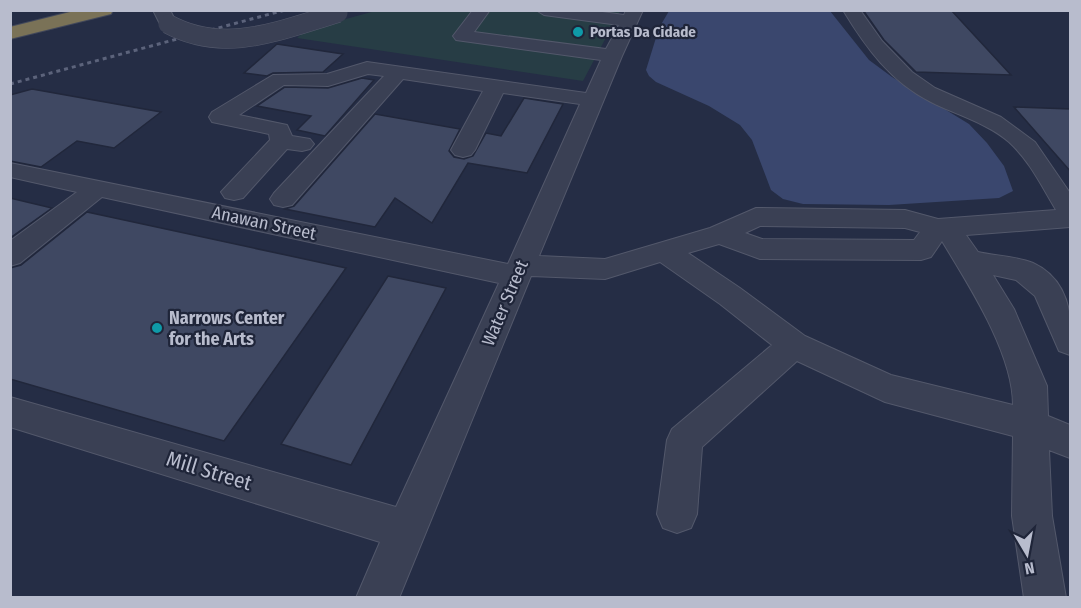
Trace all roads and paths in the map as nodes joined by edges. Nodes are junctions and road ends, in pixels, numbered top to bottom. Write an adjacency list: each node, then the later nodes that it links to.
1 (482, 10): 11 (street)
2 (544, 10): 8 (street)
3 (851, 10): 22 (street)
4 (21, 11): 9 (highway)
5 (104, 11): 10 (highway)
6 (342, 12): 7 (street, bridge)
7 (162, 15)
8 (632, 16): 11 (street, Water Street)
9 (10, 21)
10 (10, 33)
11 (612, 56): 14 (street, Water Street)
12 (398, 73): 13 (street); 15 (street); 16 (street)
13 (496, 86): 14 (street); 17 (street)
14 (592, 100): 28 (street, Water Street)
15 (282, 141): 16 (street); 20 (street)
16 (329, 149): 21 (street)
17 (463, 150)
18 (10, 170): 19 (street, Anawan Street)
19 (98, 188): 26 (street); 28 (street, Anawan Street)
20 (234, 192)
21 (283, 199)
22 (1071, 212)
23 (1071, 218): 24 (street)
24 (943, 228): 25 (street, Anawan Street); 27 (street)
25 (664, 251): 28 (street, Anawan Street); 30 (street)
26 (10, 256)
27 (970, 261): 29 (street); 32 (street)
28 (519, 271): 35 (street, Water Street)
29 (1071, 342)
30 (794, 345): 32 (street); 34 (street)
31 (10, 412): 35 (street, Mill Street)
32 (1030, 424): 33 (street); 37 (street)
33 (1071, 442)
34 (677, 514)
35 (406, 530): 36 (street, Water Street)
36 (377, 597)
37 (1045, 597)

